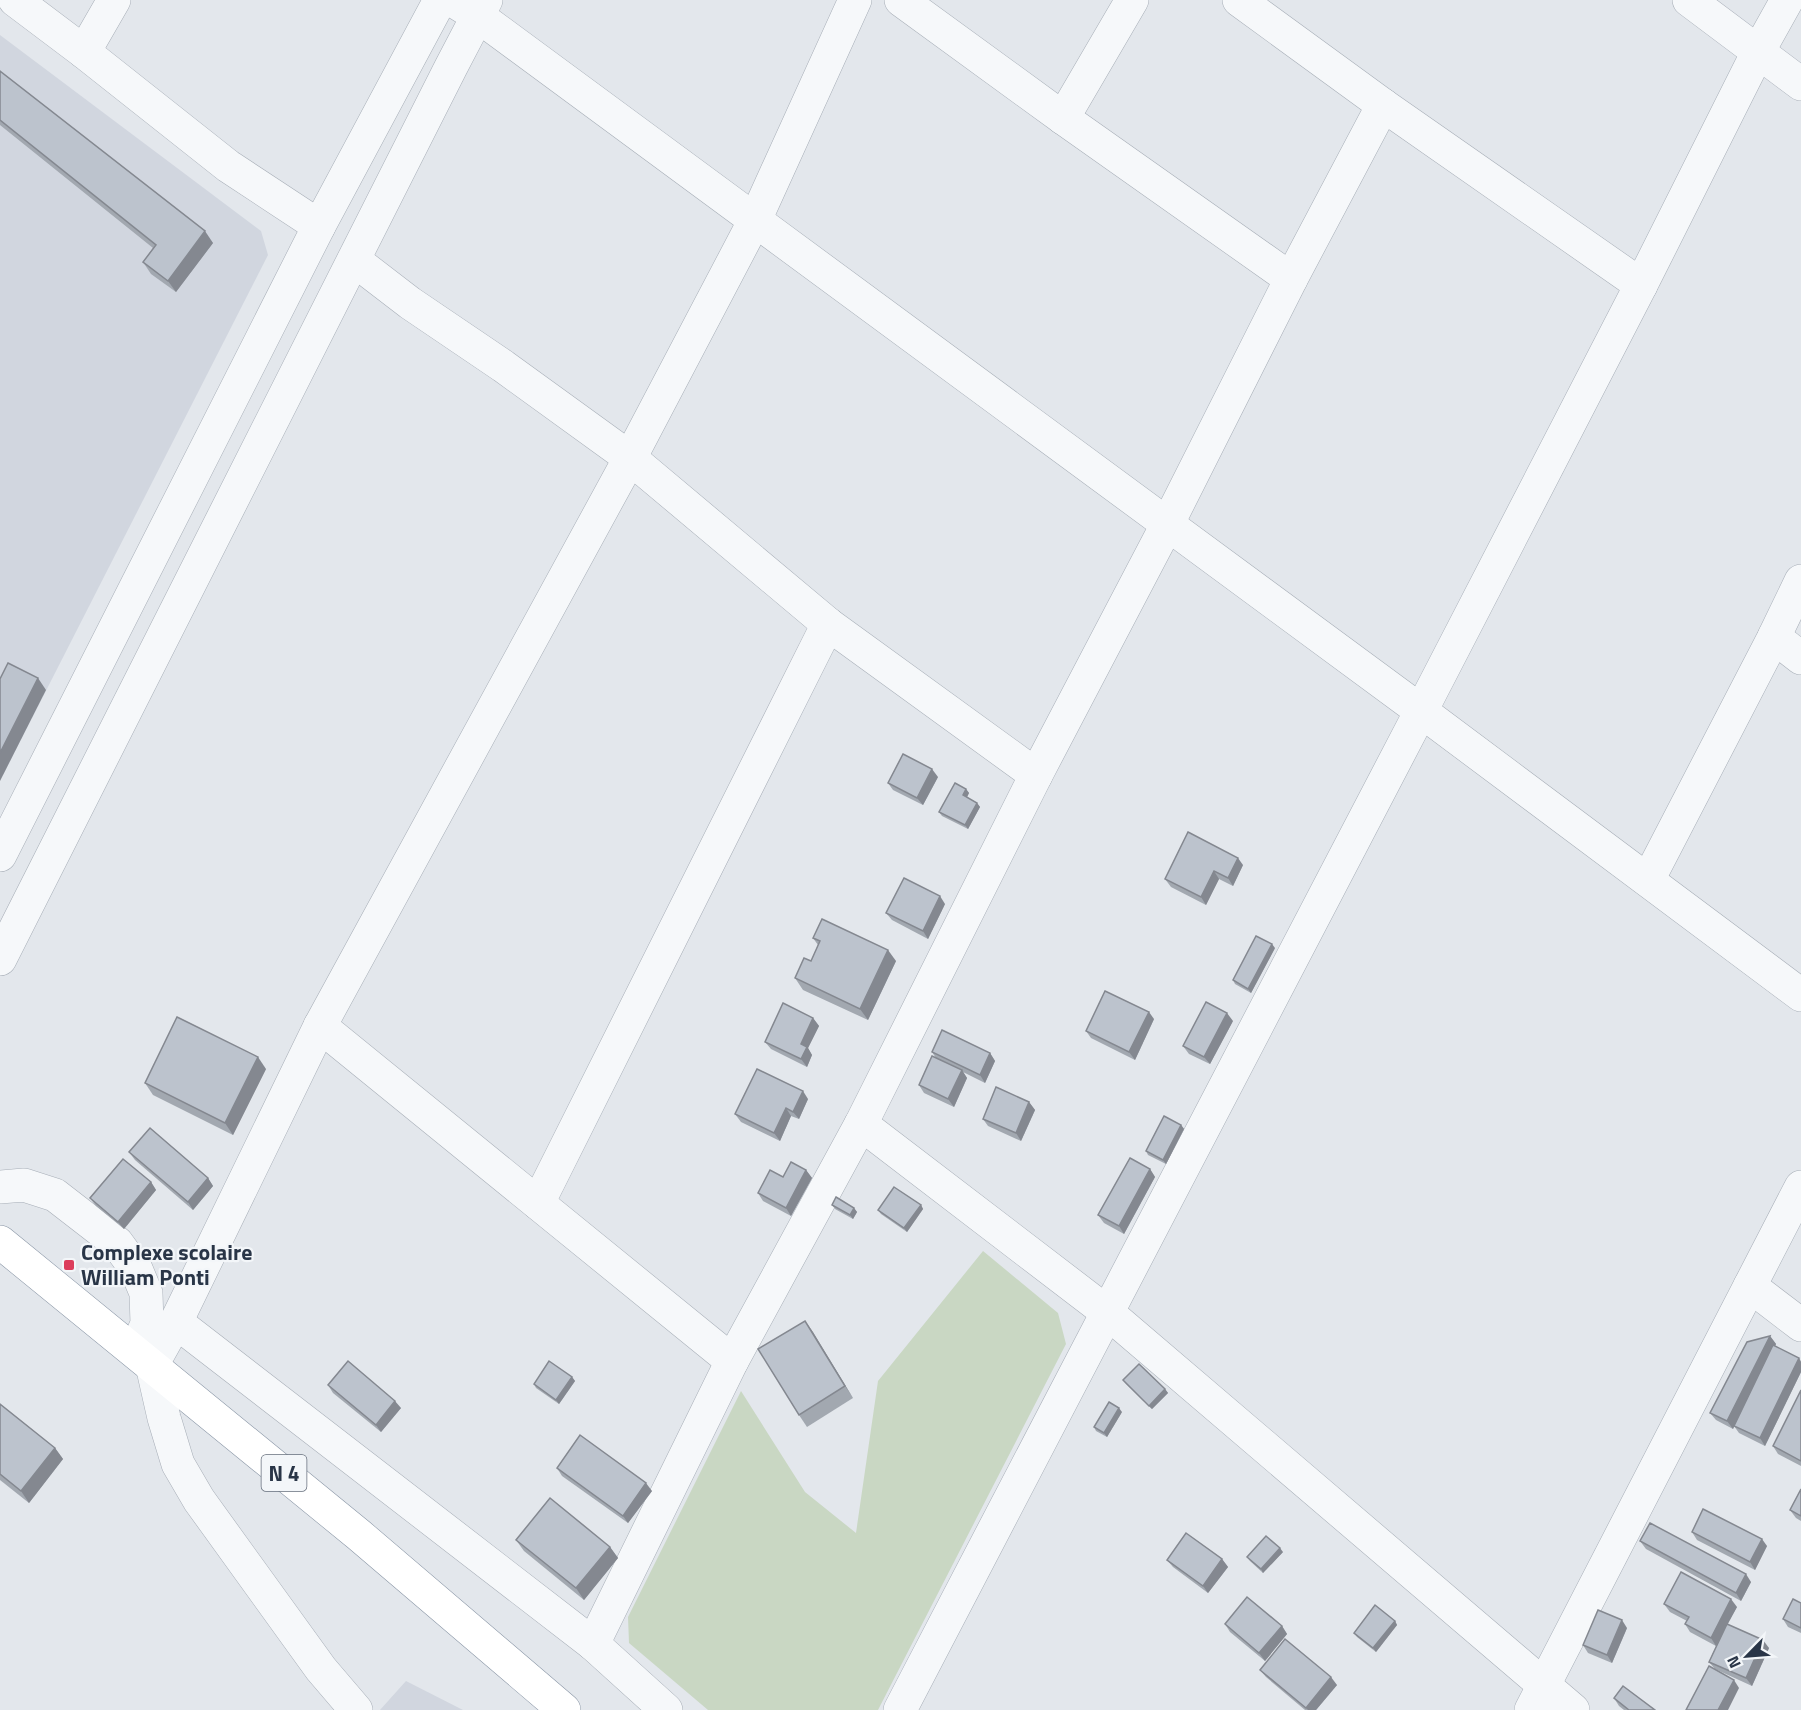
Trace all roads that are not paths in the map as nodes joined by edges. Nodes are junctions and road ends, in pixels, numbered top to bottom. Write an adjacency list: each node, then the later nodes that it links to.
1 (15, 0): 11 (street)
2 (114, 0): 11 (street)
3 (440, 0): 17 (street)
4 (855, 0): 16 (street)
5 (901, 0): 15 (street)
6 (1132, 0): 15 (street)
7 (1239, 0): 14 (street)
8 (1689, 0): 12 (street)
9 (1787, 0): 12 (street)
10 (472, 5): 16 (street); 18 (street)
11 (84, 51): 17 (street)
12 (1758, 52): 13 (street); 20 (street)
13 (1801, 84)
14 (1383, 105): 19 (street); 20 (street)
15 (1063, 118): 19 (street)
16 (755, 220): 21 (street); 22 (street)
17 (320, 226): 29 (street)
18 (354, 260): 21 (street); 31 (street)
19 (1291, 279): 22 (street)
20 (1641, 285): 27 (street)
21 (630, 458): 24 (street); 33 (street)
22 (1167, 525): 27 (street); 28 (street)
23 (1801, 581): 25 (street)
24 (828, 624): 28 (street); 37 (street)
25 (1774, 638): 26 (street); 30 (street)
26 (1801, 658)
27 (1421, 711): 30 (street); 40 (street)
28 (1036, 775): 34 (street)
29 (0, 855)
30 (1648, 880): 32 (street)
31 (0, 960)
32 (1801, 994)
33 (320, 1026): 37 (street); 41 (street)
34 (861, 1124): 40 (street); 44 (street)
35 (0, 1187): 43 (street)
36 (1801, 1187): 39 (street)
37 (538, 1203): 44 (street)
38 (0, 1242): 43 (highway, N 4)
39 (1750, 1286): 42 (street); 46 (street)
40 (1108, 1313): 46 (street); 50 (street)
41 (176, 1322): 43 (street); 45 (street)
42 (1801, 1325)
43 (143, 1358): 47 (street); 48 (highway, N 4)
44 (732, 1361): 45 (street)
45 (593, 1644): 49 (street)
46 (1537, 1698): 51 (street)
47 (357, 1710)
48 (564, 1710)
49 (666, 1710)
50 (900, 1710)
51 (1573, 1710)

